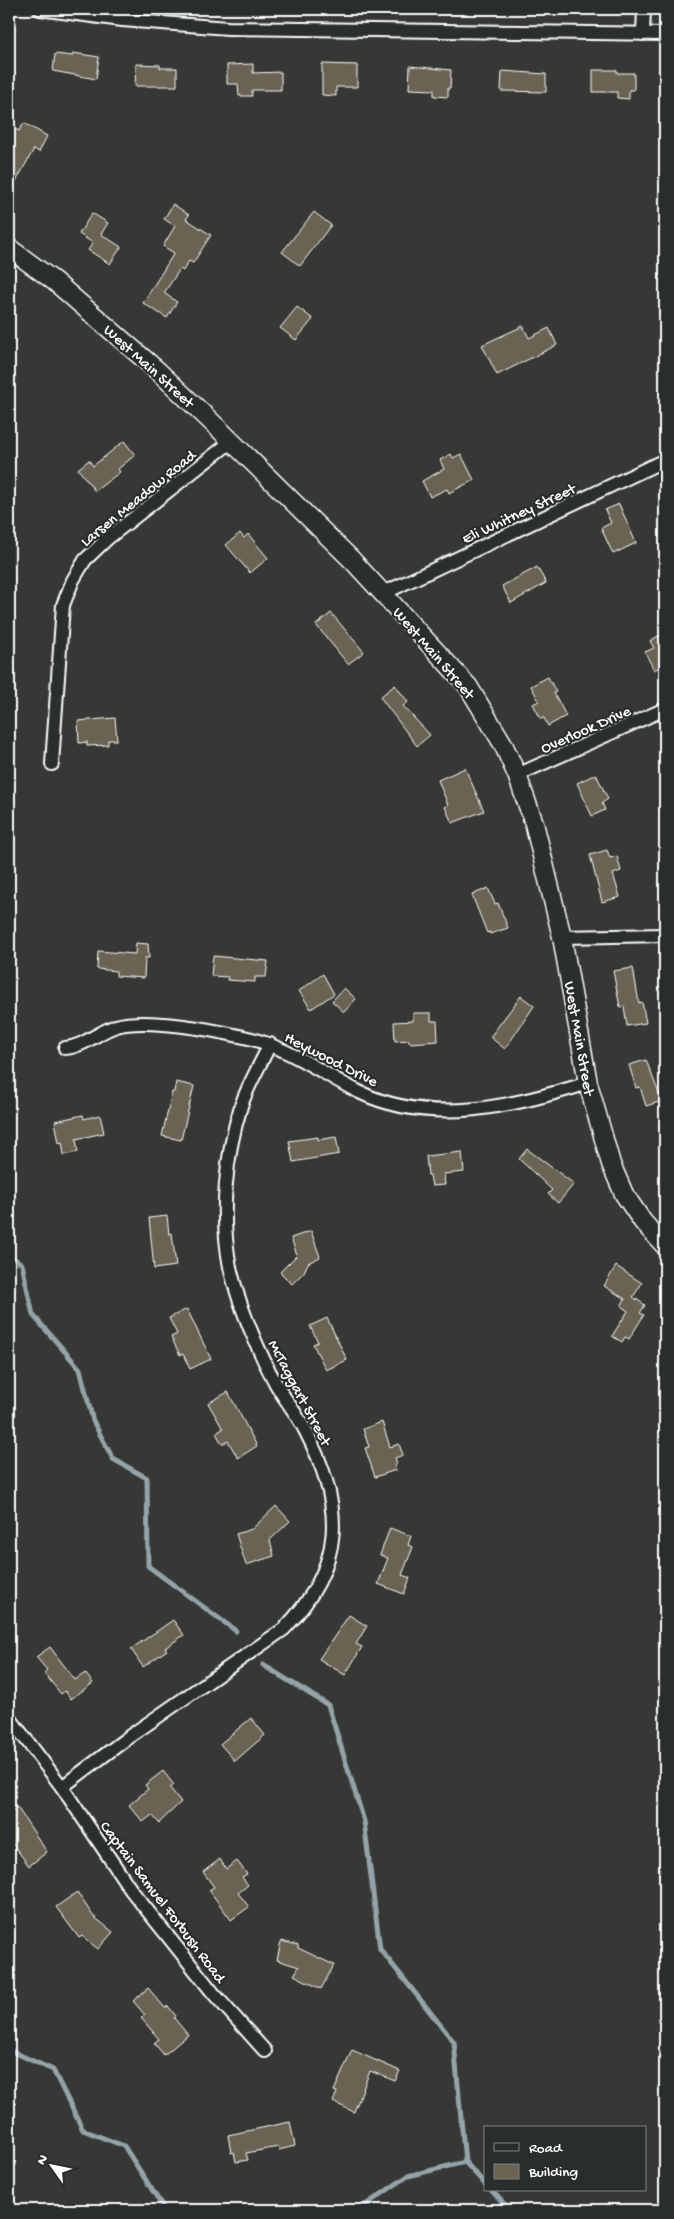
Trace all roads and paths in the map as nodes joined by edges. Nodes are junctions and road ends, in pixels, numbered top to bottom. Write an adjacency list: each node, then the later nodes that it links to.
1 (40, 9): 3 (street)
2 (644, 9): 3 (street)
3 (643, 34): 4 (street)
4 (665, 34)
5 (9, 248): 6 (street, West Main Street)
6 (232, 441): 8 (street, West Main Street); 10 (street, Larsen Meadow Road)
7 (665, 460): 8 (street, Eli Whitney Street)
8 (384, 593): 11 (street, West Main Street)
9 (665, 709): 11 (street, Overlook Drive)
10 (52, 764)
11 (517, 775): 13 (street, West Main Street)
12 (665, 935): 13 (street)
13 (562, 937): 16 (street, West Main Street)
14 (270, 1044): 15 (street, Heywood Drive); 16 (street, Heywood Drive); 19 (street, McTaggart Street)
15 (65, 1048)
16 (588, 1084): 17 (street, West Main Street)
17 (665, 1246)
18 (9, 1717): 19 (street, Captain Samuel Forbush Road)
19 (62, 1787): 20 (street, Captain Samuel Forbush Road)
20 (265, 2051)

